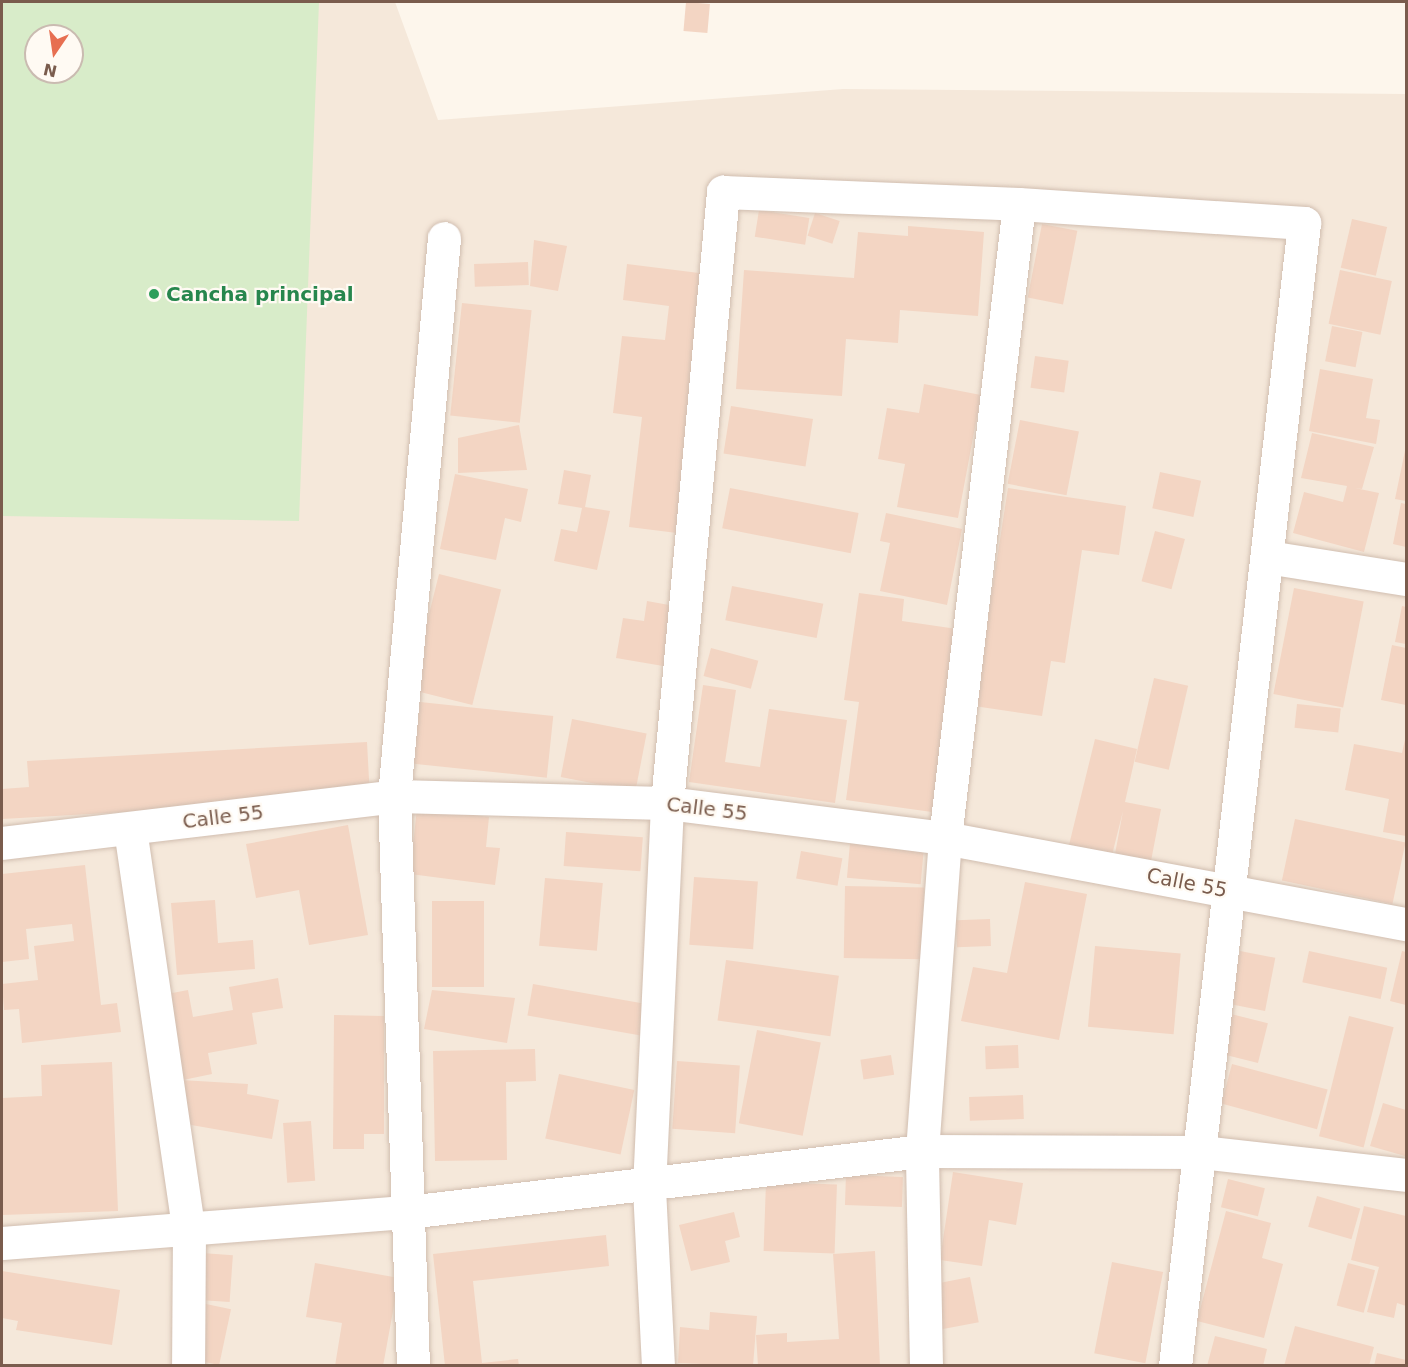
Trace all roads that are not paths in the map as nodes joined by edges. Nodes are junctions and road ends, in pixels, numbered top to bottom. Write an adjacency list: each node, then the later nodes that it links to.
1 (1019, 204): 3 (street); 6 (street); 8 (street)
2 (444, 238): 5 (street)
3 (1267, 557): 4 (street); 10 (street)
4 (1407, 579)
5 (394, 796): 6 (street, Calle 55); 7 (street, Calle 55); 16 (street)
6 (667, 803): 8 (street, Calle 55); 15 (street)
7 (130, 829): 9 (street, Calle 55); 17 (street)
8 (945, 838): 10 (street, Calle 55); 12 (street)
9 (2, 843)
10 (1230, 891): 11 (street, Calle 55); 13 (street)
11 (1407, 924)
12 (922, 1151): 13 (street); 15 (street); 22 (street)
13 (1201, 1152): 14 (street); 23 (street)
14 (1407, 1176)
15 (649, 1186): 16 (street); 21 (street)
16 (408, 1212): 17 (street); 20 (street)
17 (189, 1231): 18 (street); 19 (street)
18 (2, 1243)
19 (188, 1365)
20 (413, 1365)
21 (658, 1365)
22 (926, 1365)
23 (1175, 1365)

